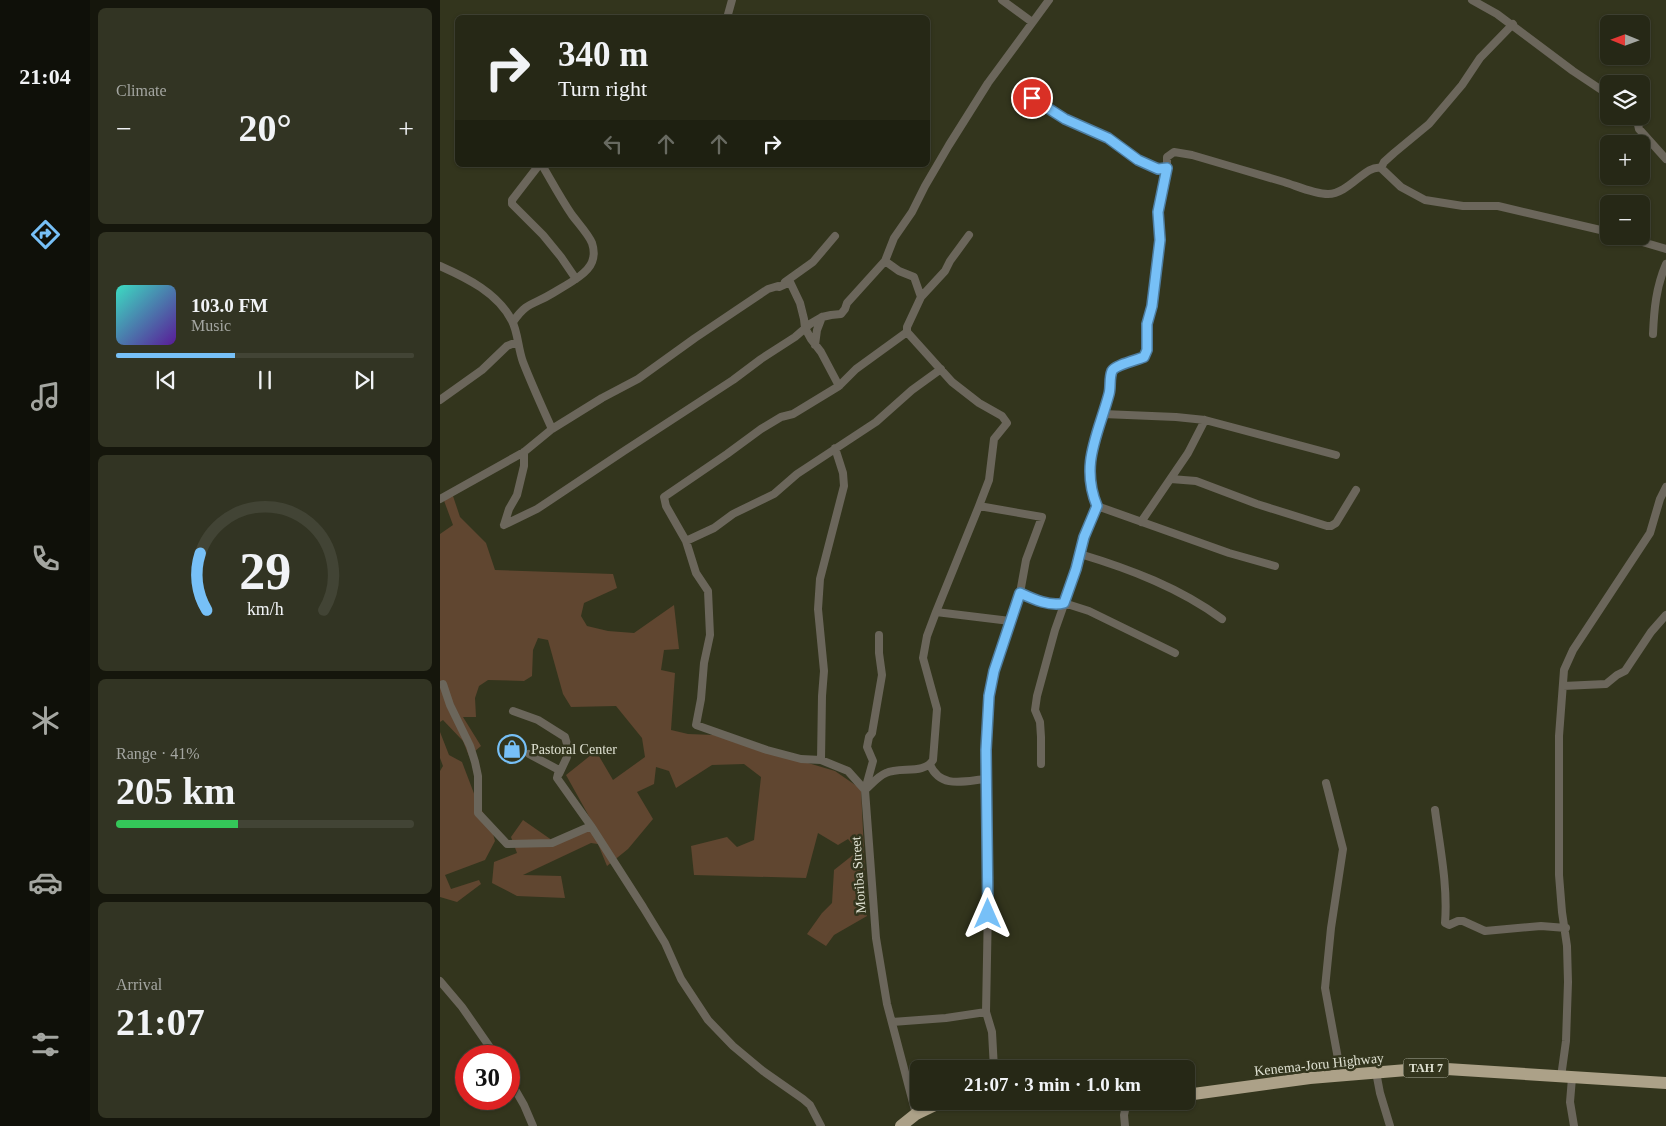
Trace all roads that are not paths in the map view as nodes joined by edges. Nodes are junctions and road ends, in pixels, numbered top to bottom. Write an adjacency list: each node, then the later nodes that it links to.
1 (732, 0): 5 (street)
2 (1002, 0): 6 (street)
3 (1049, 0): 6 (street)
4 (1472, 0): 7 (street)
5 (728, 15)
6 (1032, 22): 21 (street)
7 (1512, 24): 8 (street); 15 (street)
8 (1600, 89)
9 (1032, 98): 14 (street)
10 (1638, 125): 11 (street)
11 (1666, 159)
12 (538, 167): 24 (street)
13 (541, 167): 24 (street)
14 (1167, 168): 15 (street); 37 (street)
15 (1381, 168): 16 (street)
16 (1600, 230)
17 (969, 235): 26 (street)
18 (835, 236): 25 (street)
19 (1650, 244): 20 (street)
20 (1666, 249)
21 (885, 261): 26 (street); 27 (street)
22 (1666, 264): 31 (street)
23 (440, 266): 28 (street)
24 (576, 279): 28 (street)
25 (778, 286): 29 (street); 39 (street)
26 (922, 297): 30 (street)
27 (822, 317): 29 (street); 33 (street)
28 (513, 322): 32 (street)
29 (805, 328): 33 (street); 41 (street)
30 (907, 332): 34 (street); 35 (street)
31 (1653, 334)
32 (517, 342): 36 (street); 39 (street)
33 (816, 345): 35 (street)
34 (941, 369): 40 (street); 47 (street)
35 (839, 386): 50 (street)
36 (440, 400)
37 (1103, 414): 38 (street); 48 (street)
38 (1205, 420): 42 (street); 43 (street)
39 (552, 429): 41 (street)
40 (835, 448): 50 (street); 65 (street)
41 (524, 452): 46 (street)
42 (1336, 455)
43 (1170, 479): 45 (street); 49 (street)
44 (1666, 487): 62 (street)
45 (1356, 490)
46 (440, 500)
47 (979, 506): 53 (street); 55 (street)
48 (1097, 506): 49 (street); 51 (street)
49 (1141, 522): 52 (street)
50 (686, 541): 65 (street)
51 (1080, 554): 54 (street); 57 (street)
52 (1275, 566)
53 (1020, 593): 54 (street); 58 (street)
54 (1064, 603): 60 (street); 66 (street)
55 (936, 612): 58 (street); 67 (street)
56 (1666, 615): 62 (street)
57 (1222, 619)
58 (1010, 621): 69 (street)
59 (878, 635): 71 (street, Moriba Street)
60 (1175, 653)
61 (444, 684): 73 (street)
62 (1563, 686): 74 (street)
63 (513, 711): 68 (street)
64 (529, 754): 68 (street)
65 (821, 760): 71 (street)
66 (1040, 764)
67 (930, 765): 69 (street); 71 (street)
68 (557, 778): 73 (street)
69 (986, 779): 76 (street)
70 (1326, 783): 81 (street)
71 (864, 790): 77 (street, Moriba Street)
72 (1436, 810): 74 (street)
73 (591, 826): 90 (street)
74 (1566, 928): 82 (street)
75 (440, 981): 78 (street)
76 (986, 1012): 77 (street); 79 (street)
77 (892, 1022): 88 (street, Moriba Street)
78 (488, 1045)
79 (994, 1060)
80 (1376, 1072): 81 (highway, Kenema-Joru Highway / TAH 7); 82 (highway, Kenema-Joru Highway / TAH 7); 93 (street)
81 (1341, 1075): 84 (highway, Kenema-Joru Highway / TAH 7)
82 (1566, 1078): 83 (highway, Kenema-Joru Highway / TAH 7); 94 (street)
83 (1666, 1083)
84 (1195, 1094)
85 (520, 1098): 89 (street)
86 (925, 1110): 88 (highway)
87 (1125, 1110): 92 (street)
88 (916, 1114): 91 (highway)
89 (534, 1126)
90 (821, 1126)
91 (901, 1126)
92 (1125, 1126)
93 (1390, 1126)
94 (1574, 1126)

